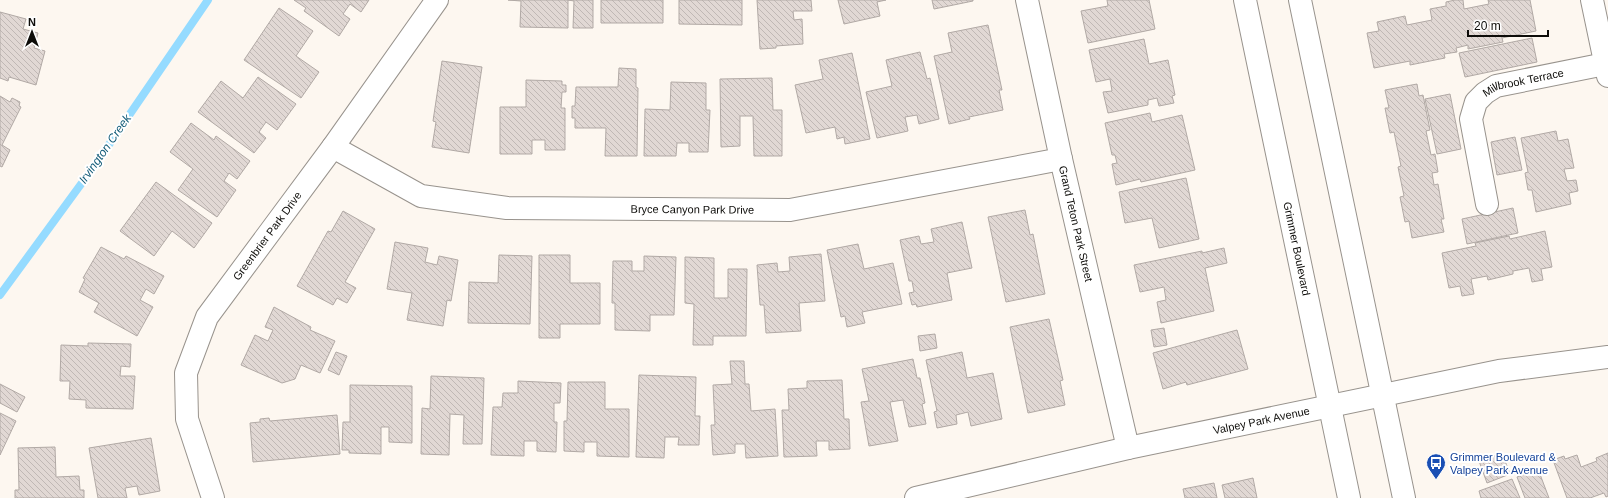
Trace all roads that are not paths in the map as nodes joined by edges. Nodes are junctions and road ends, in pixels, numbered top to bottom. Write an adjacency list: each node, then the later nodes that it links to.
1 (437, 0): 7 (street, Greenbrier Park Drive)
2 (1027, 0): 8 (street, Grand Teton Park Street)
3 (1245, 0): 12 (street, Grimmer Boulevard)
4 (1300, 0): 11 (street)
5 (1592, 0): 6 (street)
6 (1607, 70): 9 (street, Millbrook Terrace)
7 (333, 147): 8 (street, Bryce Canyon Park Drive); 14 (street, Greenbrier Park Drive)
8 (1061, 159): 13 (street, Grand Teton Park Street)
9 (1487, 204)
10 (1608, 357): 11 (street, Valpey Park Avenue)
11 (1383, 395): 12 (street, Valpey Park Avenue); 17 (street)
12 (1331, 406): 13 (street, Valpey Park Avenue); 16 (street, Grimmer Boulevard)
13 (1128, 448): 15 (street, Valpey Park Avenue)
14 (214, 498)
15 (916, 498)
16 (1349, 498)
17 (1404, 498)

